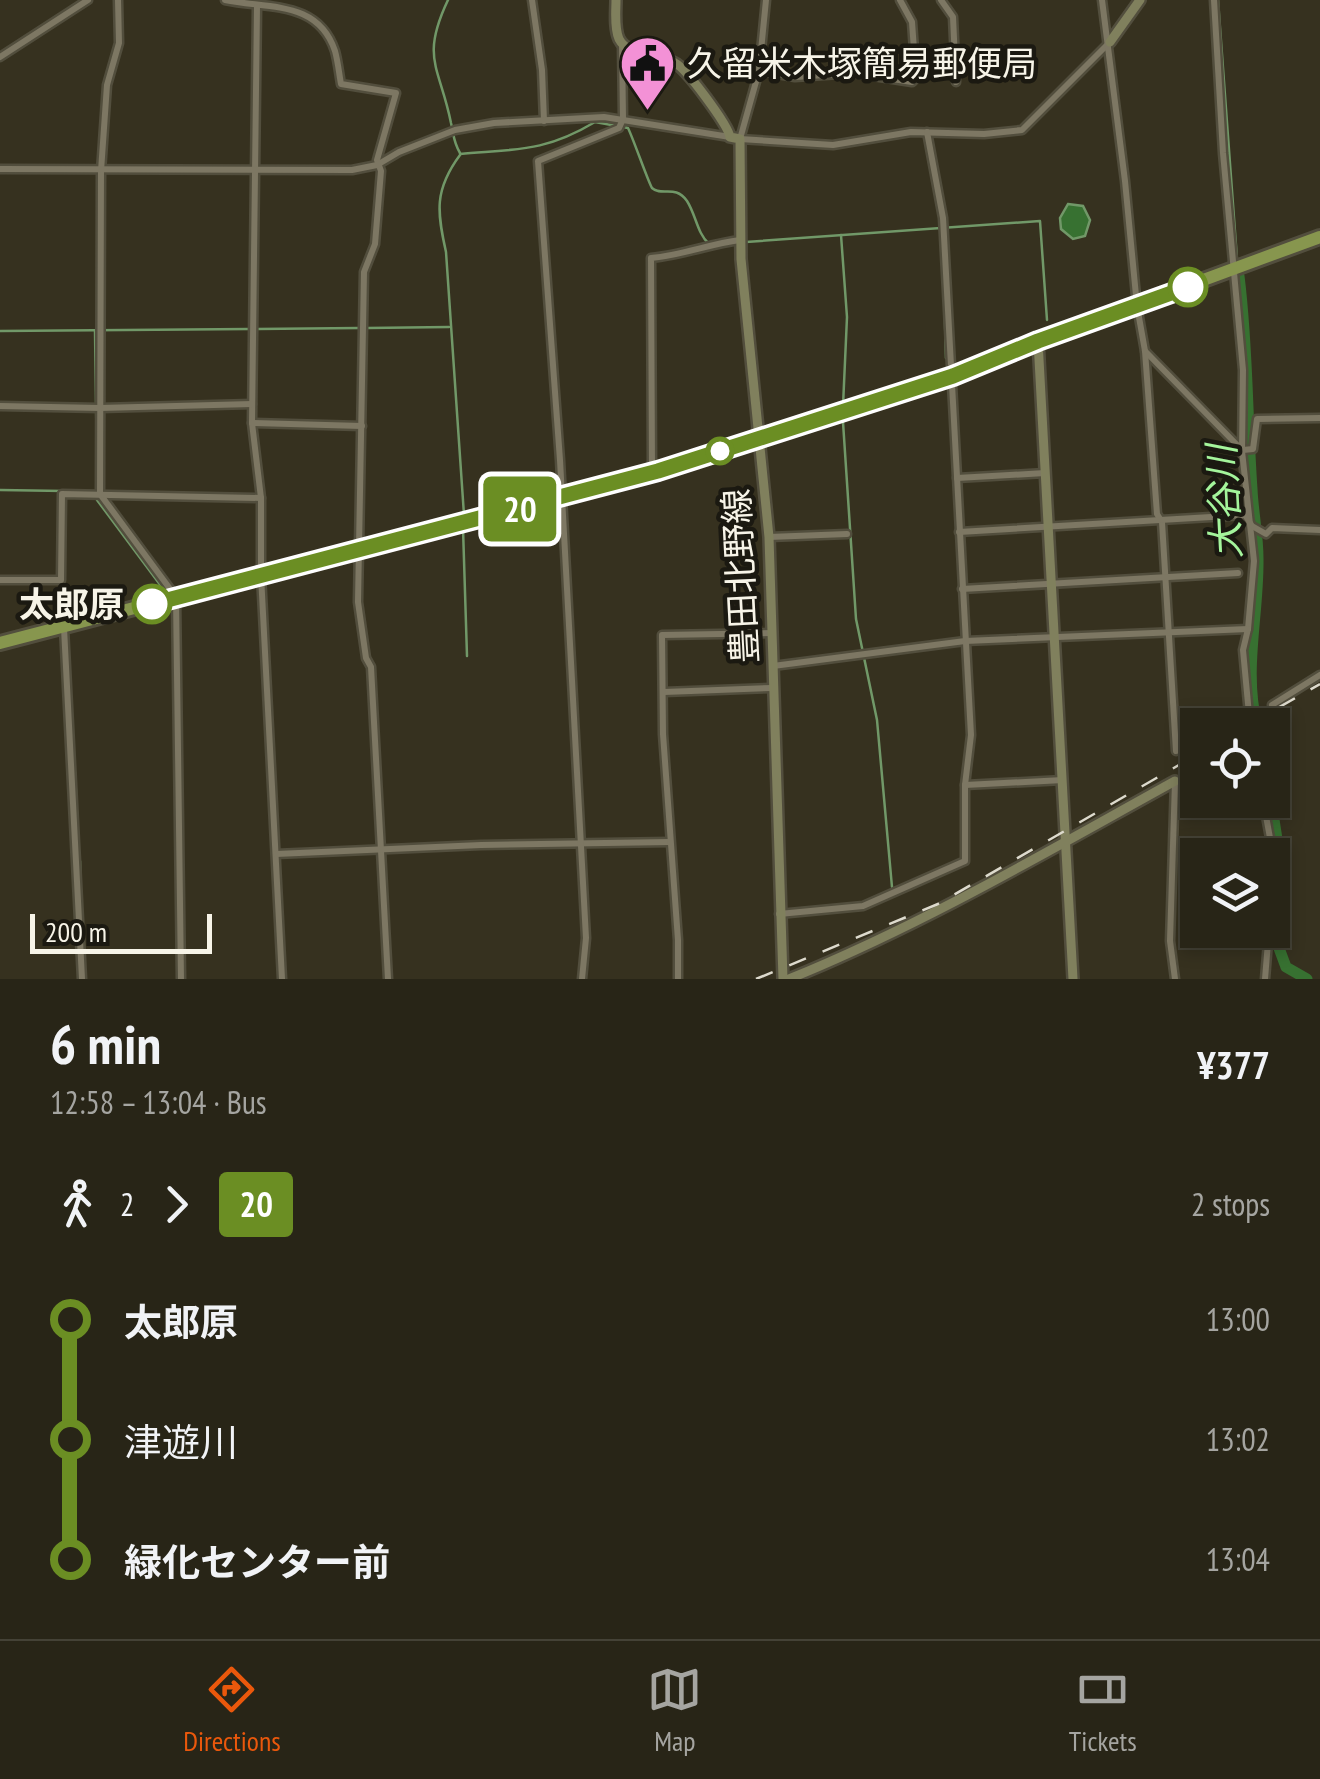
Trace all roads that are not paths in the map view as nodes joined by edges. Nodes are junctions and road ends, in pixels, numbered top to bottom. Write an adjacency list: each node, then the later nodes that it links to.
1 (88, 0): 16 (street)
2 (118, 0): 26 (street)
3 (225, 0): 13 (street)
4 (532, 0): 20 (street)
5 (616, 0): 14 (street)
6 (766, 0): 17 (street)
7 (900, 0): 17 (street)
8 (942, 0): 18 (street)
9 (1102, 0): 15 (street)
10 (1140, 0): 15 (street)
11 (1214, 0): 29 (street)
12 (283, 3): 13 (street); 23 (street)
13 (258, 7): 25 (street)
14 (622, 42): 19 (street); 22 (street)
15 (1110, 42): 21 (street); 30 (street)
16 (0, 57)
17 (759, 71): 22 (street)
18 (956, 82)
19 (622, 119): 20 (street); 22 (street); 47 (street)
20 (544, 121): 23 (street)
21 (926, 132): 22 (street); 33 (street)
22 (734, 138): 28 (street, 豊田北野線)
23 (377, 165): 25 (street); 39 (street)
24 (1, 166): 26 (street)
25 (254, 170): 26 (street); 34 (street)
26 (101, 172): 36 (street)
27 (1320, 237): 29 (highway)
28 (740, 240): 40 (street, 豊田北野線); 42 (street)
29 (1234, 270): 30 (highway); 41 (street)
30 (1137, 306): 31 (highway); 32 (street)
31 (1038, 341): 33 (highway); 43 (street)
32 (1145, 351): 41 (street); 50 (street)
33 (953, 376): 40 (highway); 44 (street)
34 (252, 404): 36 (street); 38 (street)
35 (0, 406): 36 (street)
36 (100, 408): 45 (street)
37 (1320, 418): 41 (street)
38 (252, 423): 39 (street); 46 (street)
39 (362, 426): 57 (street)
40 (761, 438): 42 (highway); 56 (street, 豊田北野線)
41 (1242, 450): 48 (street)
42 (652, 473): 47 (highway)
43 (1046, 473): 44 (street); 51 (street)
44 (957, 478): 54 (street)
45 (100, 494): 46 (street); 61 (street); 64 (street)
46 (261, 498): 59 (street)
47 (562, 498): 57 (highway); 84 (street)
48 (1248, 501): 49 (street); 52 (street)
49 (1245, 516): 50 (street); 52 (street)
50 (1162, 522): 51 (street); 60 (street)
51 (1049, 526): 54 (street); 62 (street)
52 (1252, 526): 53 (street); 66 (street)
53 (1320, 530)
54 (959, 532): 63 (street)
55 (847, 534): 56 (street)
56 (768, 536): 67 (street, 豊田北野線)
57 (360, 550): 59 (highway); 85 (street)
58 (1238, 573): 60 (street)
59 (261, 575): 64 (highway); 86 (street)
60 (1165, 577): 62 (street); 68 (street)
61 (0, 580)
62 (1052, 584): 63 (street); 69 (street)
63 (962, 589): 70 (street)
64 (176, 597): 65 (highway); 90 (street)
65 (64, 628): 71 (highway); 89 (street)
66 (1248, 629): 68 (street); 77 (street)
67 (772, 633): 72 (street, 豊田北野線); 75 (street)
68 (1169, 633): 69 (street); 78 (street)
69 (1054, 636): 70 (street); 79 (street)
70 (965, 642): 72 (street); 81 (street)
71 (0, 644)
72 (773, 666): 74 (street, 豊田北野線)
73 (1320, 674): 76 (street)
74 (772, 688): 75 (street); 87 (street, 豊田北野線)
75 (664, 692): 83 (street)
76 (1272, 705)
77 (1248, 708)
78 (1176, 751)
79 (1063, 780): 81 (street); 82 (street)
80 (1175, 781): 82 (street); 97 (street)
81 (965, 786): 87 (street)
82 (1067, 840): 95 (street); 96 (street)
83 (670, 842): 84 (street); 94 (street)
84 (580, 844): 85 (street); 93 (street)
85 (381, 849): 86 (street); 92 (street)
86 (276, 854): 91 (street)
87 (779, 914): 95 (street, 豊田北野線)
88 (1268, 948): 98 (street)
89 (82, 979)
90 (182, 979)
91 (282, 979)
92 (388, 979)
93 (582, 979)
94 (678, 979)
95 (786, 979)
96 (1073, 979)
97 (1175, 979)
98 (1265, 979)

